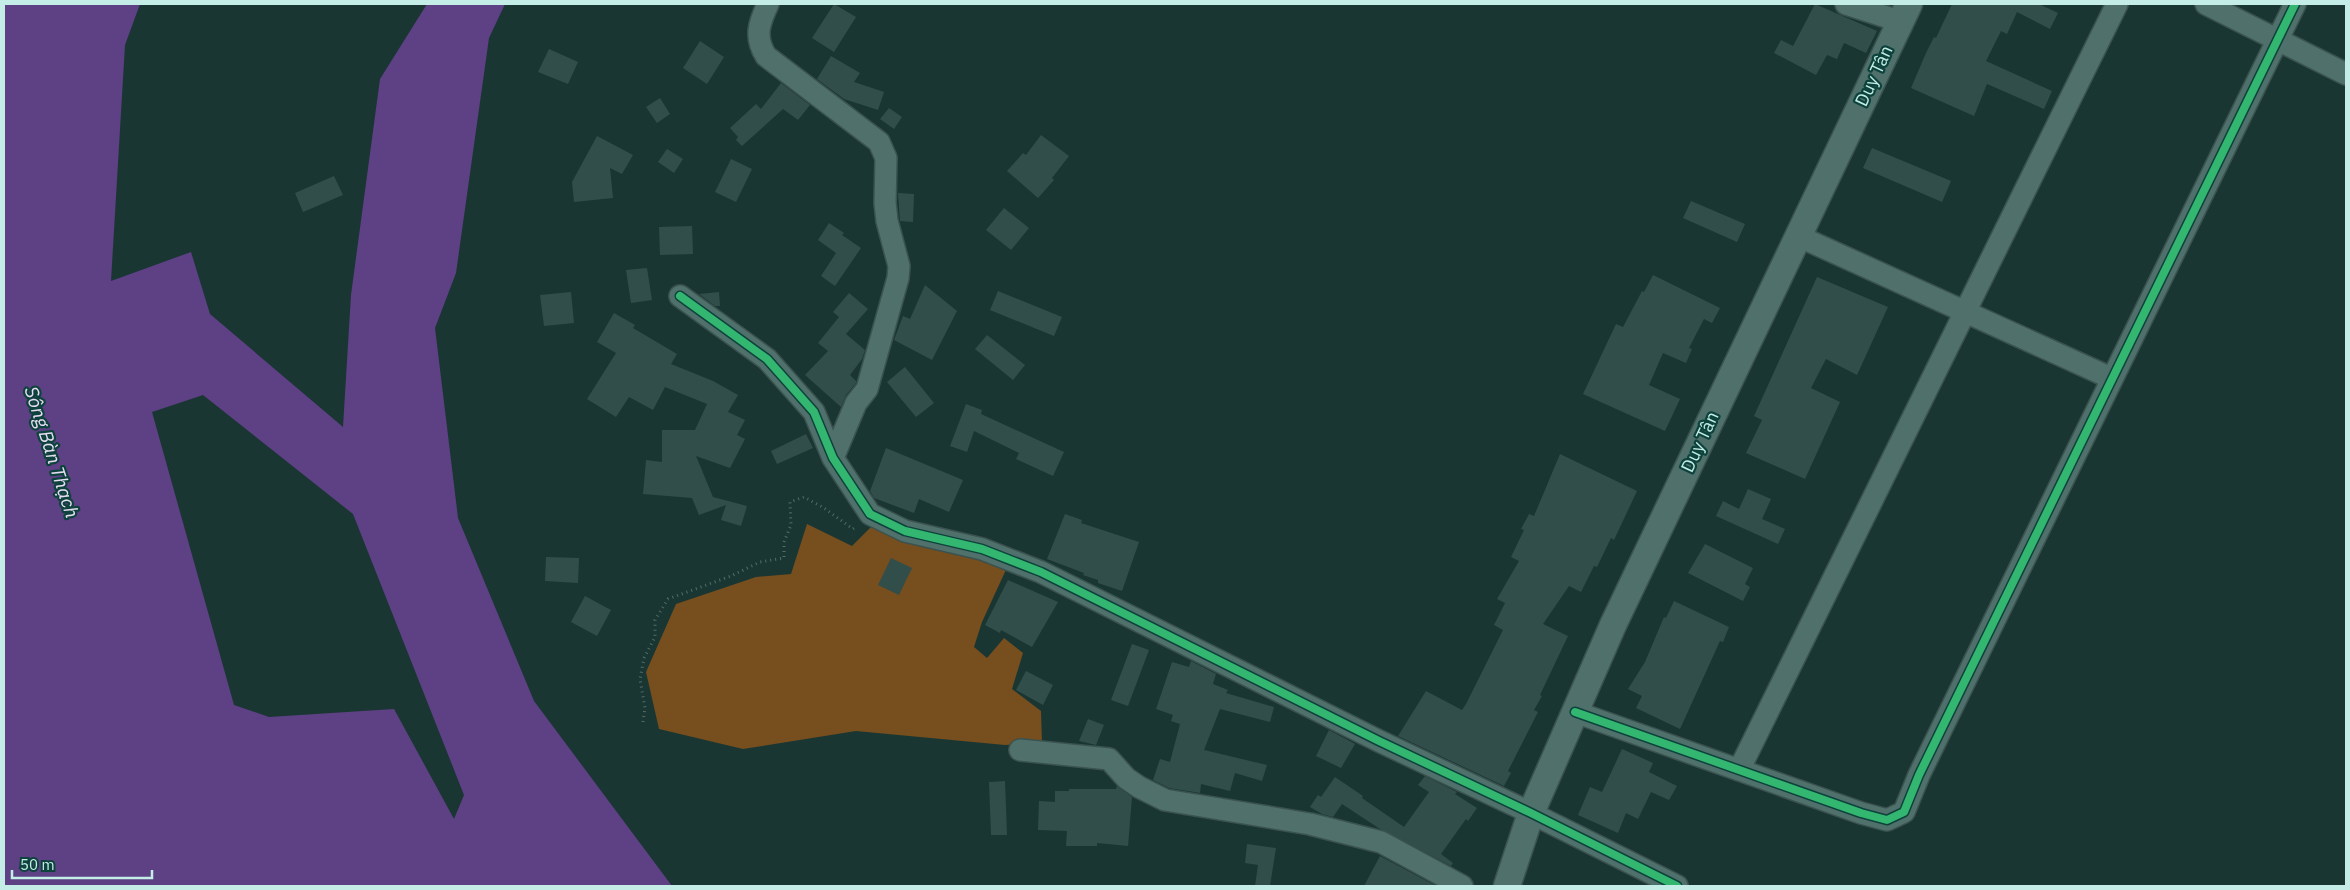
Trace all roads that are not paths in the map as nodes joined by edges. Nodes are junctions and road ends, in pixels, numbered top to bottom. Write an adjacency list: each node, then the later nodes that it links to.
1 (768, 4): 13 (street)
2 (1846, 4): 6 (street)
3 (2118, 4): 11 (street)
4 (2206, 4): 7 (street)
5 (2295, 4): 7 (street)
6 (1904, 12): 9 (street, Duy Tân)
7 (2276, 39): 8 (street); 12 (street)
8 (2346, 74)
9 (1798, 236): 11 (street); 14 (street, Duy Tân)
10 (680, 296): 13 (street)
11 (1964, 311): 12 (street); 16 (street)
12 (2112, 378): 16 (street)
13 (833, 458): 17 (street)
14 (1575, 712): 16 (street); 17 (street, Duy Tân)
15 (1020, 750): 18 (street)
16 (1739, 770)
17 (1531, 812): 19 (street, Duy Tân); 20 (street)
18 (1462, 886)
19 (1507, 886)
20 (1678, 886)

